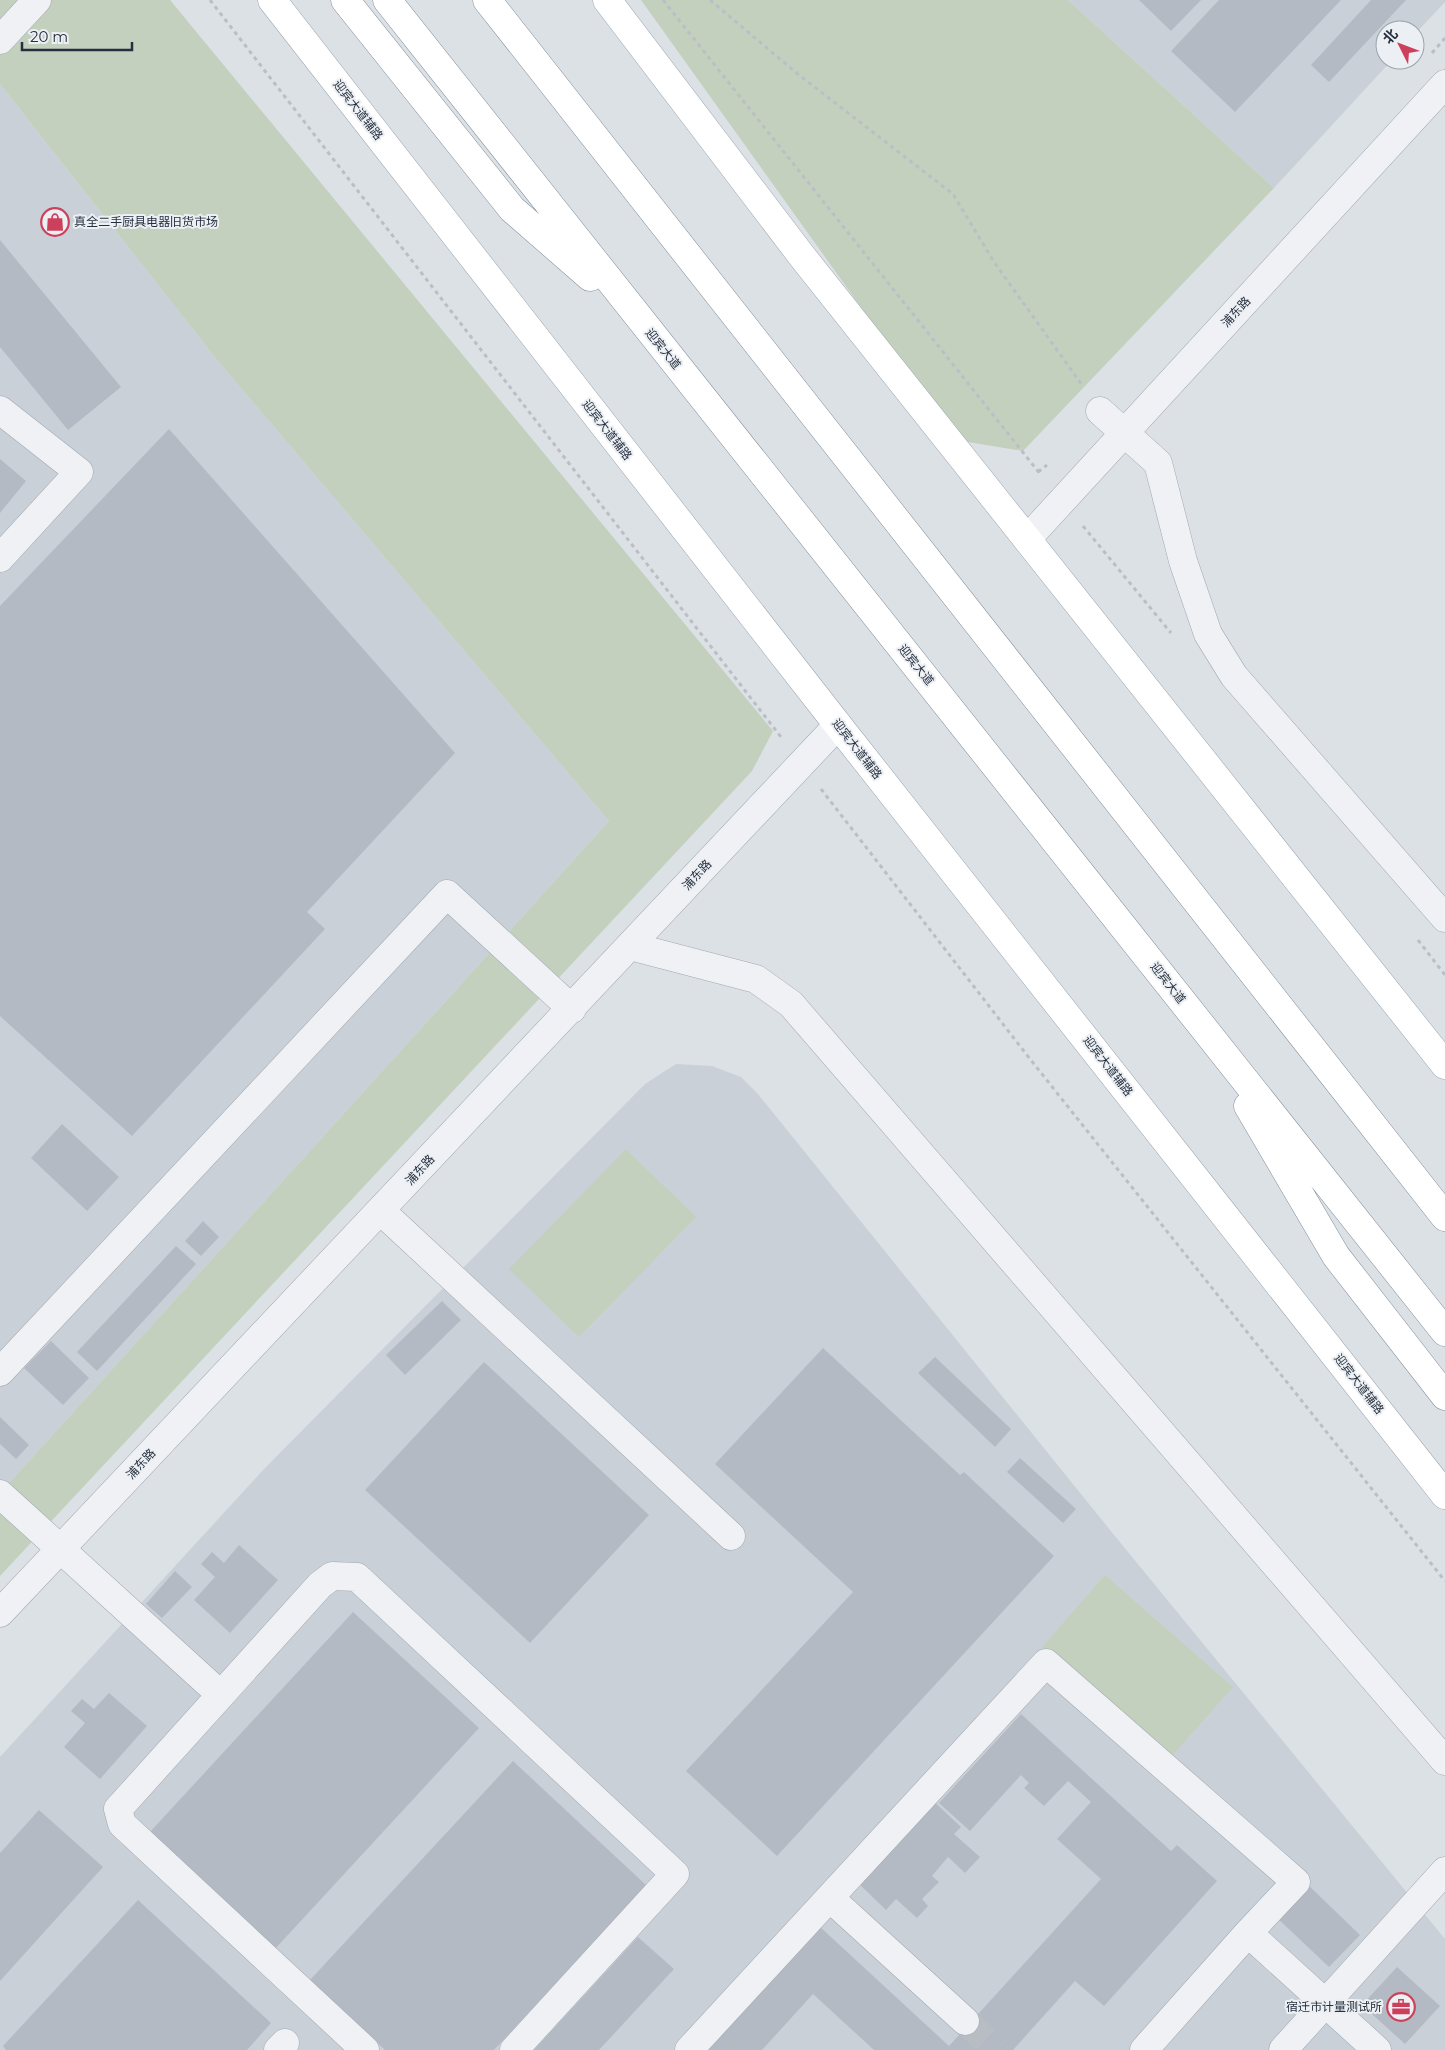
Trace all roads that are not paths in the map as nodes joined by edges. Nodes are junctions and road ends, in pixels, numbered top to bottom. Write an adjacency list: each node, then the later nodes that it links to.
1 (38, 0): 8 (street)
2 (272, 0): 17 (main road, 迎宾大道辅路)
3 (344, 0): 11 (main road)
4 (387, 0): 11 (main road, 迎宾大道)
5 (487, 0): 10 (main road)
6 (511, 0): 10 (main road)
7 (607, 0): 15 (main road)
8 (0, 40)
9 (1445, 84): 14 (street, 浦东路)
10 (611, 157): 24 (main road)
11 (641, 321): 21 (main road, 迎宾大道)
12 (0, 410): 16 (street)
13 (1100, 411): 14 (street)
14 (1125, 434): 15 (street, 浦东路); 18 (street)
15 (1027, 539): 22 (main road)
16 (0, 558)
17 (838, 725): 19 (street, 浦东路); 29 (main road, 迎宾大道辅路)
18 (1445, 918)
19 (630, 946): 20 (street, 浦东路); 34 (street)
20 (572, 1009): 23 (street, 浦东路); 26 (street)
21 (1198, 1020): 25 (main road, 迎宾大道); 27 (main road)
22 (1445, 1065)
23 (381, 1211): 30 (street); 31 (street, 浦东路)
24 (1445, 1217)
25 (1445, 1332)
26 (0, 1372)
27 (1445, 1396)
28 (0, 1494): 31 (street)
29 (1445, 1495)
30 (731, 1536)
31 (60, 1550): 32 (street, 浦东路); 33 (street)
32 (0, 1613)
33 (221, 1695): 40 (street); 41 (street)
34 (1445, 1761)
35 (1445, 1870): 38 (street)
36 (830, 1898): 37 (street); 39 (street); 42 (street)
37 (1248, 1933): 38 (street); 43 (street)
38 (1325, 2003): 44 (street); 45 (street)
39 (965, 2021)
40 (365, 2050)
41 (514, 2050)
42 (689, 2050)
43 (1144, 2050)
44 (1283, 2050)
45 (1377, 2050)

